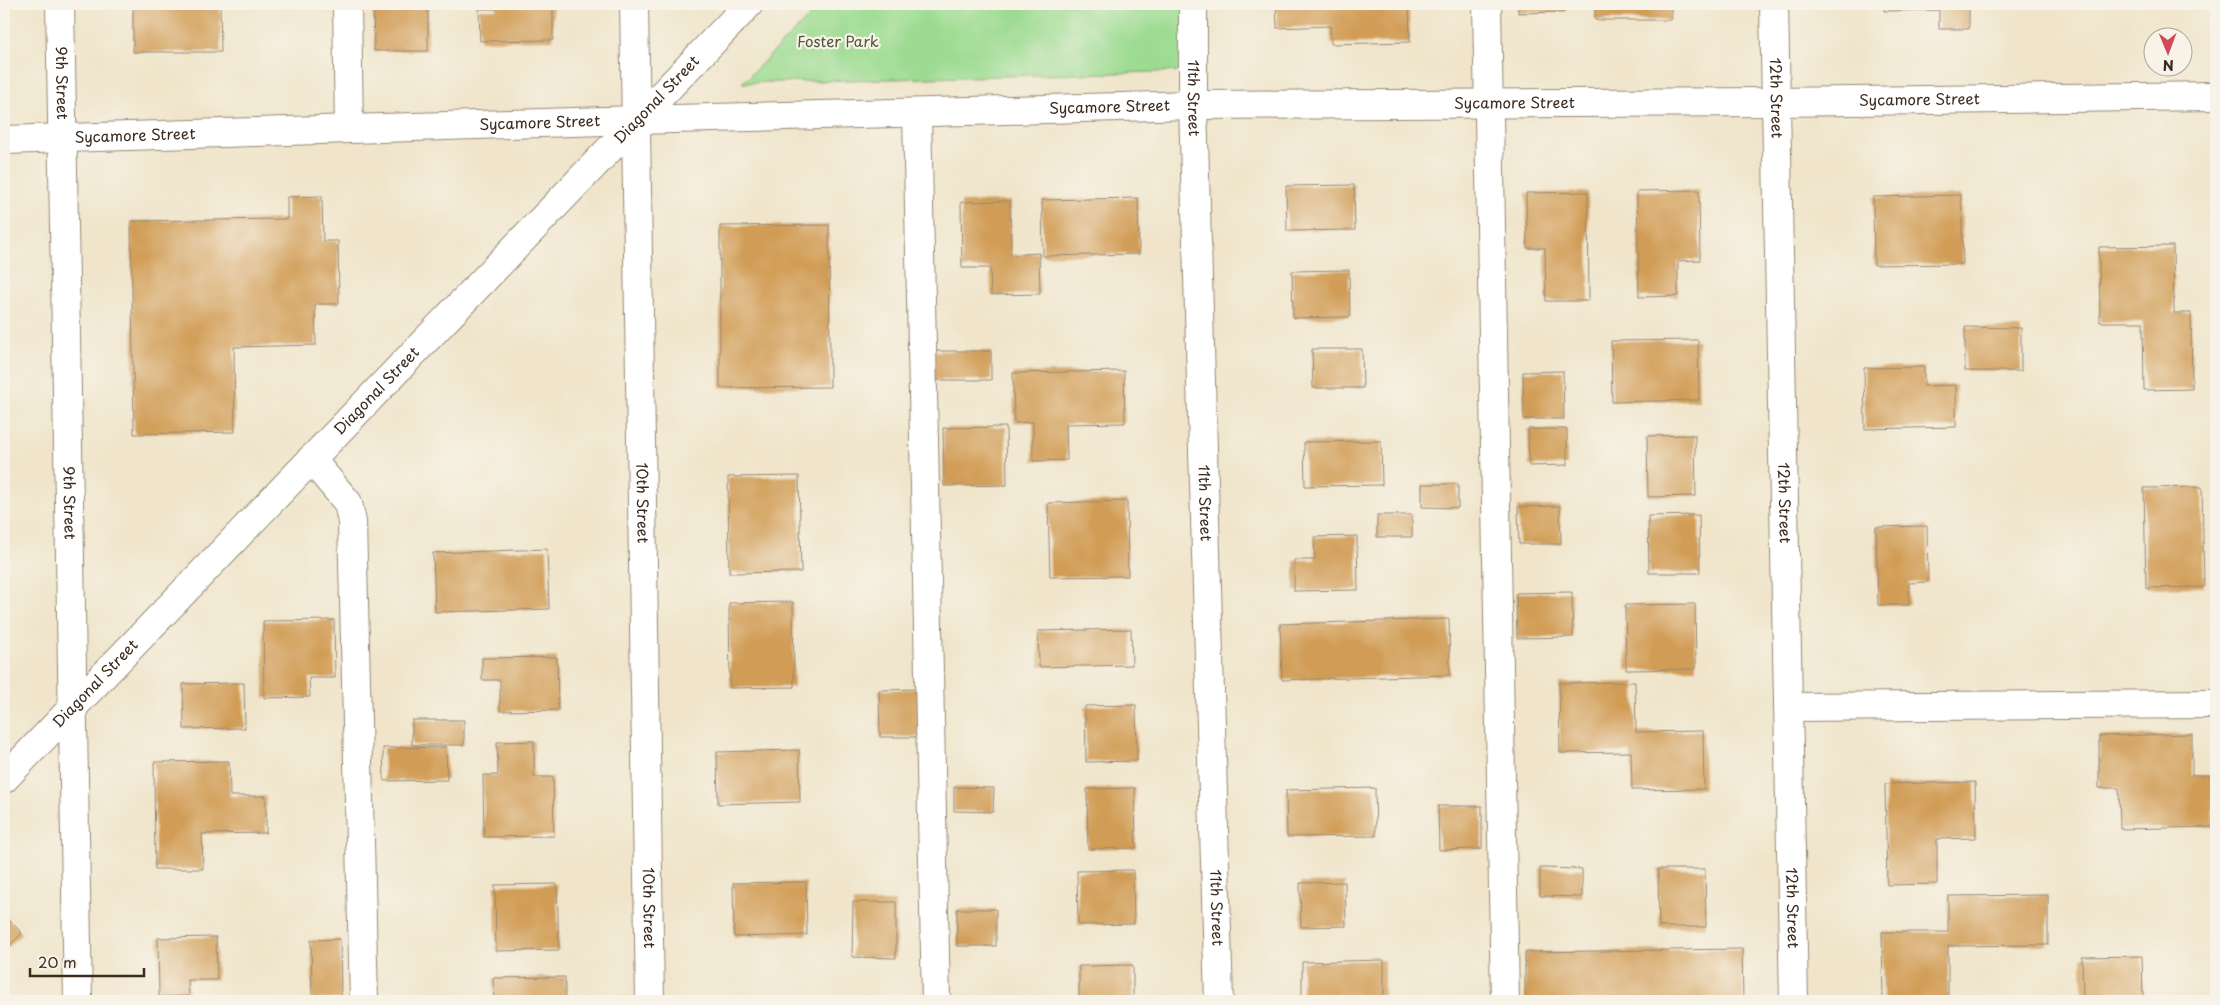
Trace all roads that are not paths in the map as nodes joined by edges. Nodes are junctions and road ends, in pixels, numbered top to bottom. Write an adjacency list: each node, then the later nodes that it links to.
1 (60, 4): 16 (street, 9th Street)
2 (347, 4): 14 (street)
3 (634, 4): 13 (street, 10th Street)
4 (749, 4): 13 (street, Diagonal Street)
5 (1193, 4): 11 (street, 11th Street)
6 (1487, 4): 10 (street)
7 (1774, 4): 9 (street, 12th Street)
8 (2216, 96): 9 (street, Sycamore Street)
9 (1776, 102): 10 (street, Sycamore Street); 19 (street, 12th Street)
10 (1488, 104): 11 (street, Sycamore Street); 27 (street)
11 (1194, 105): 12 (street, Sycamore Street); 26 (street, 11th Street)
12 (917, 112): 13 (street, Sycamore Street); 25 (street)
13 (636, 120): 14 (street, Sycamore Street); 17 (street, Diagonal Street); 24 (street, 10th Street)
14 (349, 129): 16 (street, Sycamore Street)
15 (4, 140): 16 (street, Sycamore Street)
16 (63, 140): 20 (street, 9th Street)
17 (311, 459): 20 (street, Diagonal Street); 23 (street)
18 (2216, 704): 19 (street)
19 (1788, 707): 28 (street, 12th Street)
20 (72, 708): 21 (street, Diagonal Street); 22 (street, 9th Street)
21 (4, 779)
22 (78, 1001)
23 (364, 1001)
24 (650, 1001)
25 (936, 1001)
26 (1219, 1001)
27 (1505, 1001)
28 (1794, 1001)

